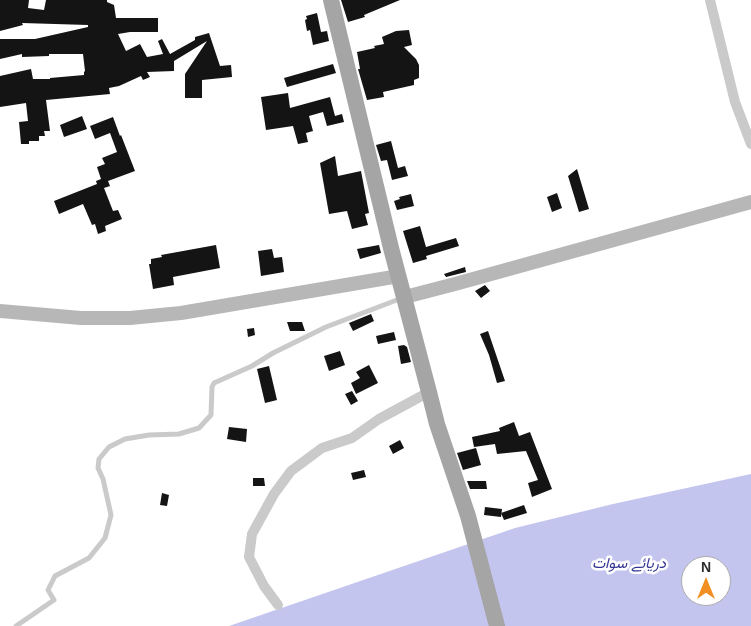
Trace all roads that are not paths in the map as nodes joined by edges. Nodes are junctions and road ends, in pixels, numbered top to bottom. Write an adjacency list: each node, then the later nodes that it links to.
1 (331, 0): 5 (main road)
2 (710, 0): 3 (street)
3 (751, 144)
4 (751, 202): 6 (main road)
5 (399, 276): 6 (main road); 7 (main road)
6 (405, 297): 8 (main road); 10 (lane)
7 (0, 311)
8 (429, 392): 9 (street); 11 (main road)
9 (278, 605)
10 (16, 626)
11 (498, 626)

